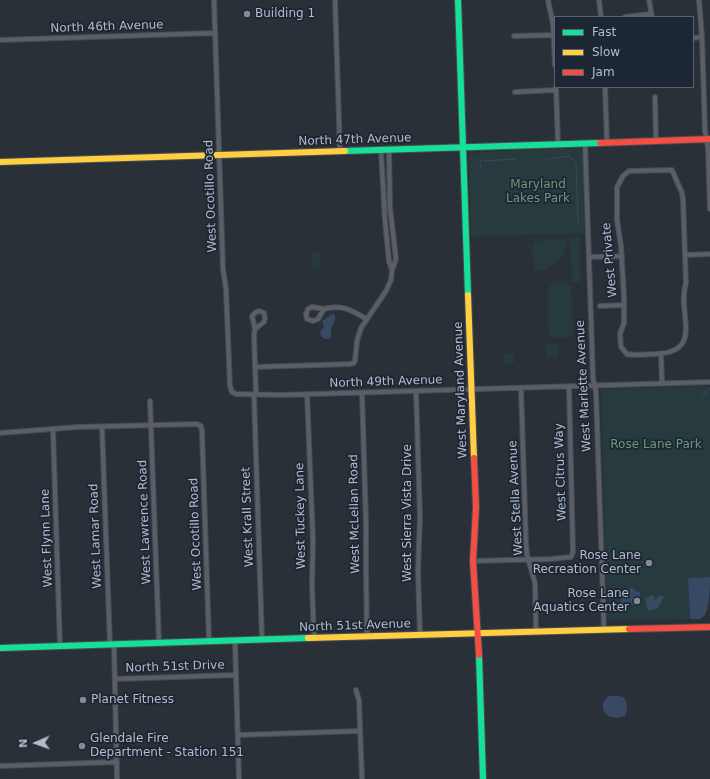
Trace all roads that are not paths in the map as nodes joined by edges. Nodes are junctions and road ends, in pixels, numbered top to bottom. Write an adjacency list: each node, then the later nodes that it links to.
1 (214, 0): 11 (street, West Ocotillo Road)
2 (335, 0): 29 (street)
3 (458, 0): 26 (street, West Maryland Avenue)
4 (548, 0): 12 (street)
5 (599, 0): 9 (street)
6 (649, 0): 8 (street)
7 (699, 0): 14 (street)
8 (652, 15): 10 (street)
9 (602, 16)
10 (638, 16)
11 (215, 34): 16 (street, North 46th Avenue); 30 (street, West Ocotillo Road)
12 (554, 35): 13 (street)
13 (514, 36)
14 (702, 37): 15 (street); 21 (street)
15 (694, 38)
16 (0, 40)
17 (556, 88): 19 (street); 25 (street)
18 (605, 88): 23 (street)
19 (515, 92)
20 (655, 97): 22 (street)
21 (708, 139): 22 (street, North 47th Avenue); 32 (street)
22 (656, 141): 23 (street, North 47th Avenue)
23 (607, 142): 24 (street, North 47th Avenue)
24 (585, 143): 25 (street, North 47th Avenue); 37 (street, West Marlette Avenue)
25 (558, 144): 26 (street, North 47th Avenue)
26 (463, 147): 28 (street, North 47th Avenue); 51 (street, West Maryland Avenue)
27 (381, 150): 28 (street, North 47th Avenue); 29 (street, North 47th Avenue); 38 (street)
28 (389, 150): 38 (street)
29 (340, 151): 30 (street, North 47th Avenue)
30 (219, 155): 31 (street, North 47th Avenue); 53 (street, West Ocotillo Road)
31 (0, 162)
32 (710, 200): 33 (street)
33 (710, 209)
34 (710, 254): 35 (street)
35 (685, 255): 36 (street, West Private); 44 (street)
36 (622, 256): 37 (street); 39 (street, West Private)
37 (589, 257): 48 (street, West Marlette Avenue)
38 (392, 270): 42 (street)
39 (624, 305): 40 (street); 44 (street, West Private)
40 (600, 306)
41 (324, 309): 41 (street); 42 (street)
42 (366, 319): 45 (street)
43 (255, 329): 45 (street, West Krall Street)
44 (661, 354): 47 (street)
45 (255, 367): 55 (street, West Krall Street)
46 (710, 382): 47 (street, North 49th Avenue)
47 (662, 383): 48 (street, North 49th Avenue)
48 (594, 385): 49 (street, North 49th Avenue); 65 (street, West Marlette Avenue)
49 (569, 386): 50 (street, North 49th Avenue); 62 (street, West Citrus Way)
50 (521, 388): 51 (street, North 49th Avenue); 62 (street, West Stella Avenue)
51 (472, 390): 52 (street, North 49th Avenue); 63 (street, West Maryland Avenue)
52 (416, 391): 54 (street, North 49th Avenue); 68 (street, West Sierra Vista Drive)
53 (232, 392): 55 (street, North 49th Avenue)
54 (362, 393): 56 (street, North 49th Avenue); 69 (street, West McLellan Road)
55 (255, 394): 56 (street, North 49th Avenue); 71 (street, West Krall Street)
56 (307, 394): 70 (street, West Tuckey Lane)
57 (150, 401): 58 (street, West Lawrence Road)
58 (151, 426): 59 (street); 72 (street, West Ocotillo Road); 74 (street, West Lawrence Road)
59 (102, 428): 60 (street); 75 (street, West Lamar Road)
60 (53, 429): 61 (street); 76 (street, West Flynn Lane)
61 (0, 432)
62 (529, 560): 63 (street); 66 (street, West Stella Avenue)
63 (473, 561): 67 (street, West Maryland Avenue)
64 (710, 627): 65 (street, North 51st Avenue)
65 (604, 629): 66 (street, North 51st Avenue)
66 (536, 631): 67 (street, North 51st Avenue)
67 (478, 633): 68 (street, North 51st Avenue); 88 (street, West Maryland Avenue)
68 (420, 634): 69 (street, North 51st Avenue)
69 (367, 636): 70 (street, North 51st Avenue)
70 (314, 638): 71 (street, North 51st Avenue)
71 (262, 640): 73 (street, North 51st Avenue)
72 (209, 641): 73 (street, North 51st Avenue); 74 (street, North 51st Avenue)
73 (235, 641): 78 (street)
74 (159, 643): 75 (street, North 51st Avenue)
75 (112, 644): 76 (street, North 51st Avenue); 79 (street, West Lamar Road)
76 (60, 646): 77 (street, North 51st Avenue)
77 (0, 648)
78 (236, 675): 79 (street, North 51st Drive); 82 (street)
79 (115, 679): 83 (street, West Lamar Road)
80 (356, 690): 81 (street)
81 (360, 731): 82 (street); 87 (street)
82 (238, 735): 86 (street)
83 (117, 762): 84 (street); 85 (street, West Lamar Road)
84 (0, 766)
85 (117, 779)
86 (239, 779)
87 (362, 779)
88 (483, 779)

